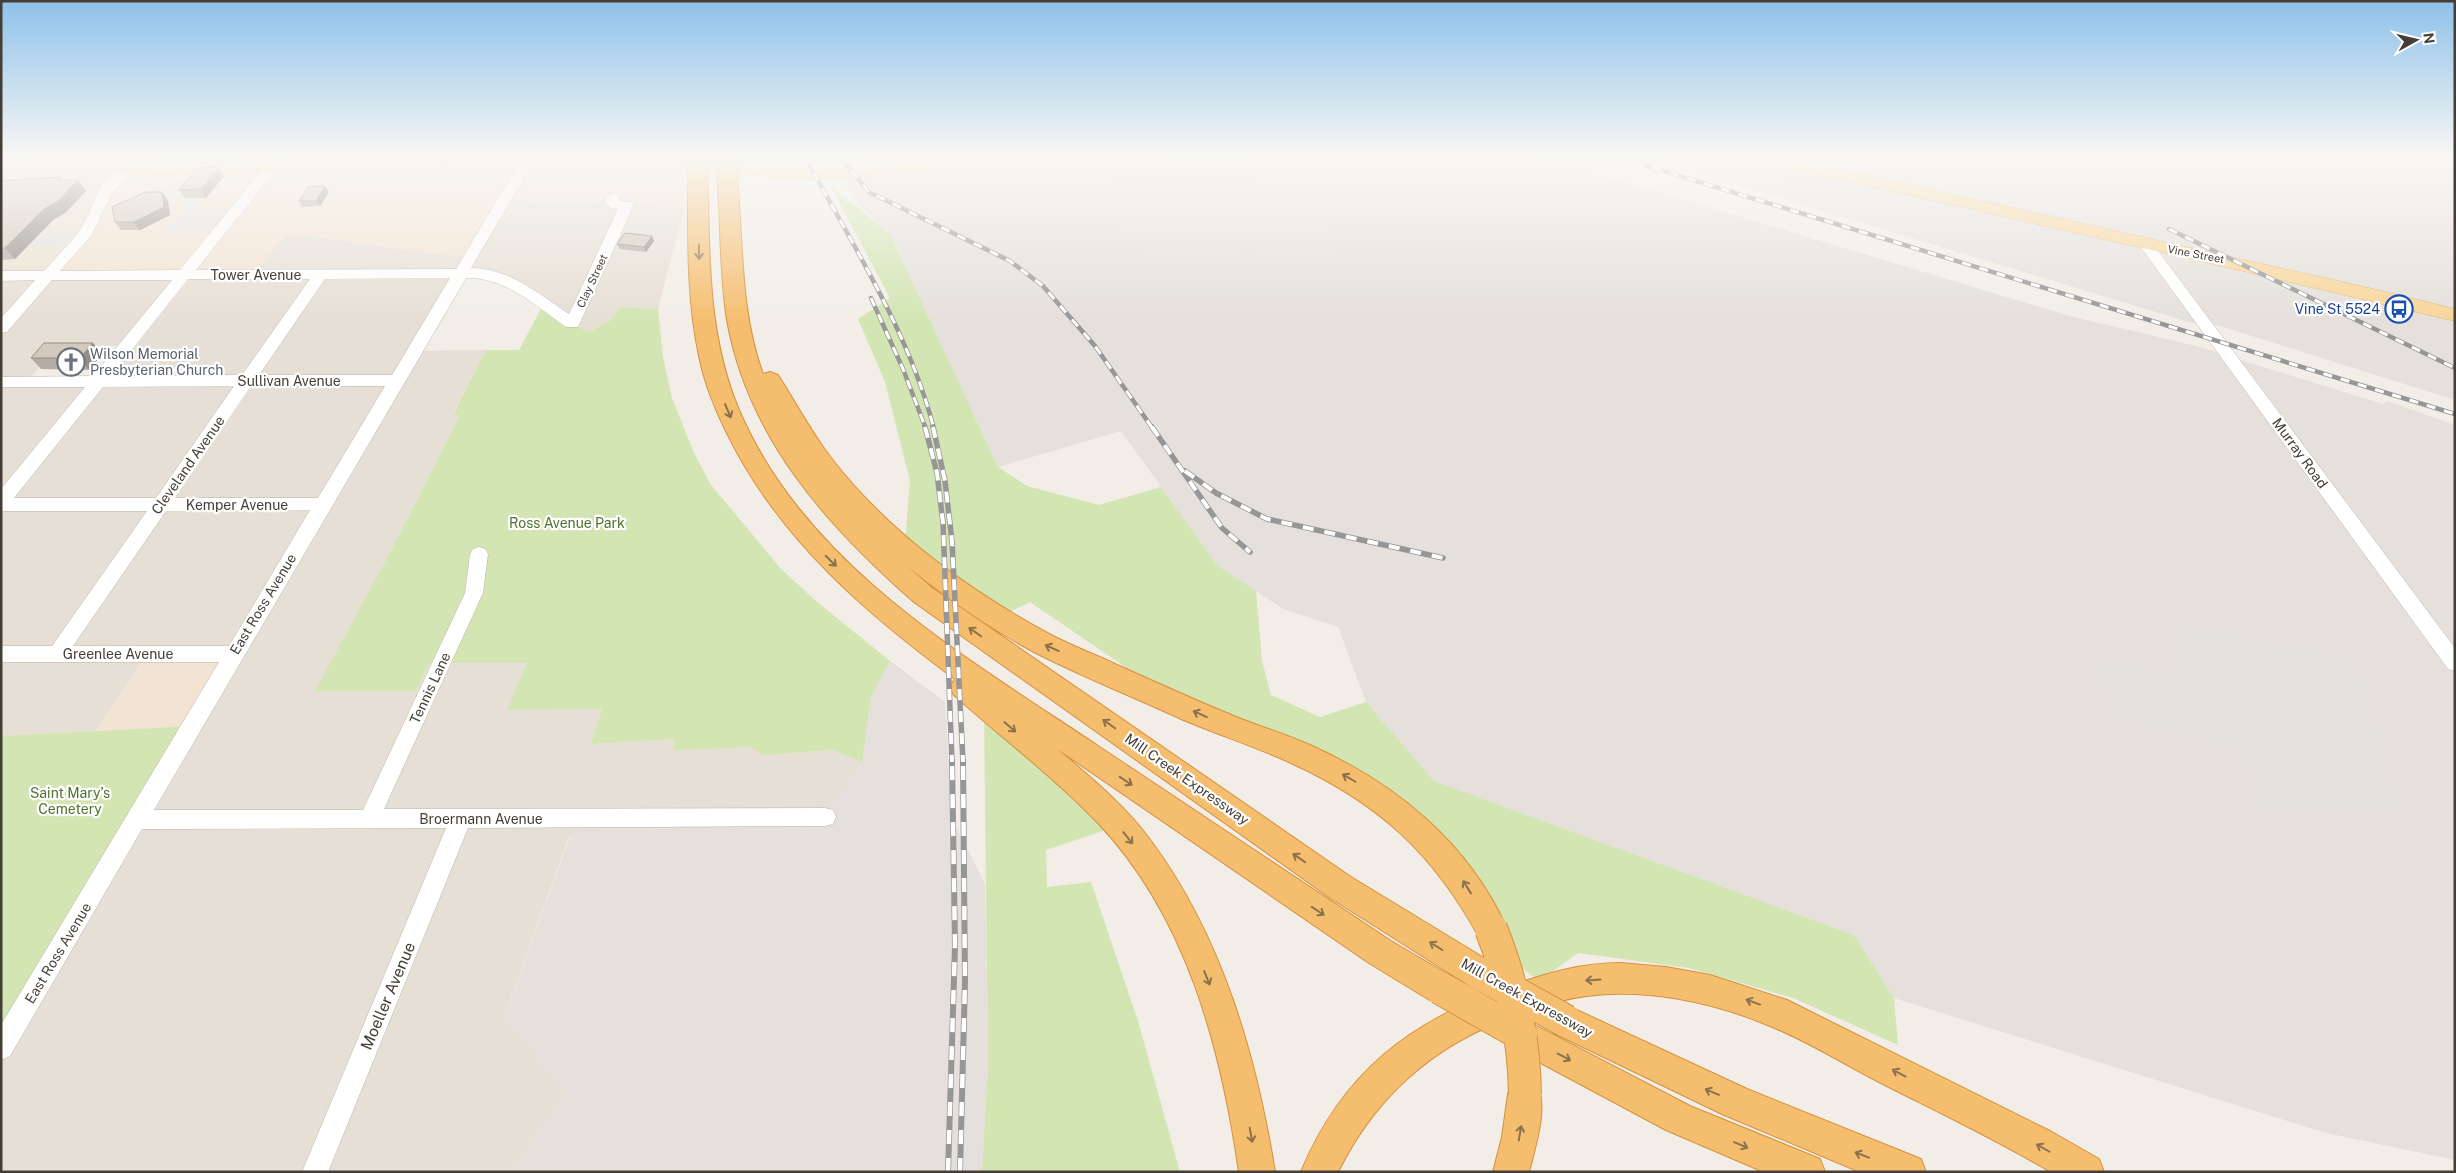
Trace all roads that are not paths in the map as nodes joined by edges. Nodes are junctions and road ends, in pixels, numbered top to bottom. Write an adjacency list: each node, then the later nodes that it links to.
1 (96, 212): 12 (street)
2 (236, 212): 9 (street)
3 (496, 212): 10 (street, East Ross Avenue)
4 (625, 212): 16 (street, Clay Street)
5 (698, 212): 29 (highway, one-way to 29, bridge)
6 (730, 212): 14 (highway, Mill Creek Expressway, bridge)
7 (2006, 212): 8 (main road, Vine Street)
8 (2145, 243): 15 (main road, Vine Street); 30 (street, Murray Road)
9 (185, 275): 12 (street, Tower Avenue); 13 (street, Tower Avenue); 19 (street)
10 (459, 275): 13 (street, Tower Avenue); 16 (street, Tower Avenue); 18 (street, East Ross Avenue)
11 (1, 276): 12 (street, Tower Avenue)
12 (48, 276): 17 (street)
13 (320, 276): 20 (street, Cleveland Avenue)
14 (736, 295): 39 (highway, one-way to 14, bridge); 41 (highway, Mill Creek Expressway, one-way to 14, bridge)
15 (2455, 315)
16 (572, 323)
17 (1, 328)
18 (397, 380): 20 (street, Sullivan Avenue); 23 (street, East Ross Avenue)
19 (100, 381): 20 (street, Sullivan Avenue); 21 (street, Sullivan Avenue); 22 (street)
20 (246, 381): 24 (street, Cleveland Avenue)
21 (1, 382)
22 (1, 504): 24 (street, Kemper Avenue)
23 (322, 504): 24 (street, Kemper Avenue); 28 (street, East Ross Avenue)
24 (160, 506): 27 (street, Cleveland Avenue)
25 (479, 554): 32 (street, Tennis Lane)
26 (1, 654): 27 (street, Greenlee Avenue)
27 (57, 654): 28 (street, Greenlee Avenue)
28 (234, 654): 34 (street, East Ross Avenue)
29 (941, 654): 37 (highway, one-way to 37); 40 (highway, one-way to 40, bridge)
30 (2455, 663)
31 (824, 817): 33 (street, Broermann Avenue)
32 (370, 819): 33 (street, Broermann Avenue); 34 (street, Broermann Avenue)
33 (461, 819): 36 (street, Moeller Avenue)
34 (136, 820): 35 (street, East Ross Avenue)
35 (1, 1048)
36 (314, 1172)
37 (1257, 1172)
38 (1319, 1172): 42 (highway, one-way to 38)
39 (1511, 1172)
40 (1807, 1172)
41 (1908, 1172)
42 (2086, 1172)

